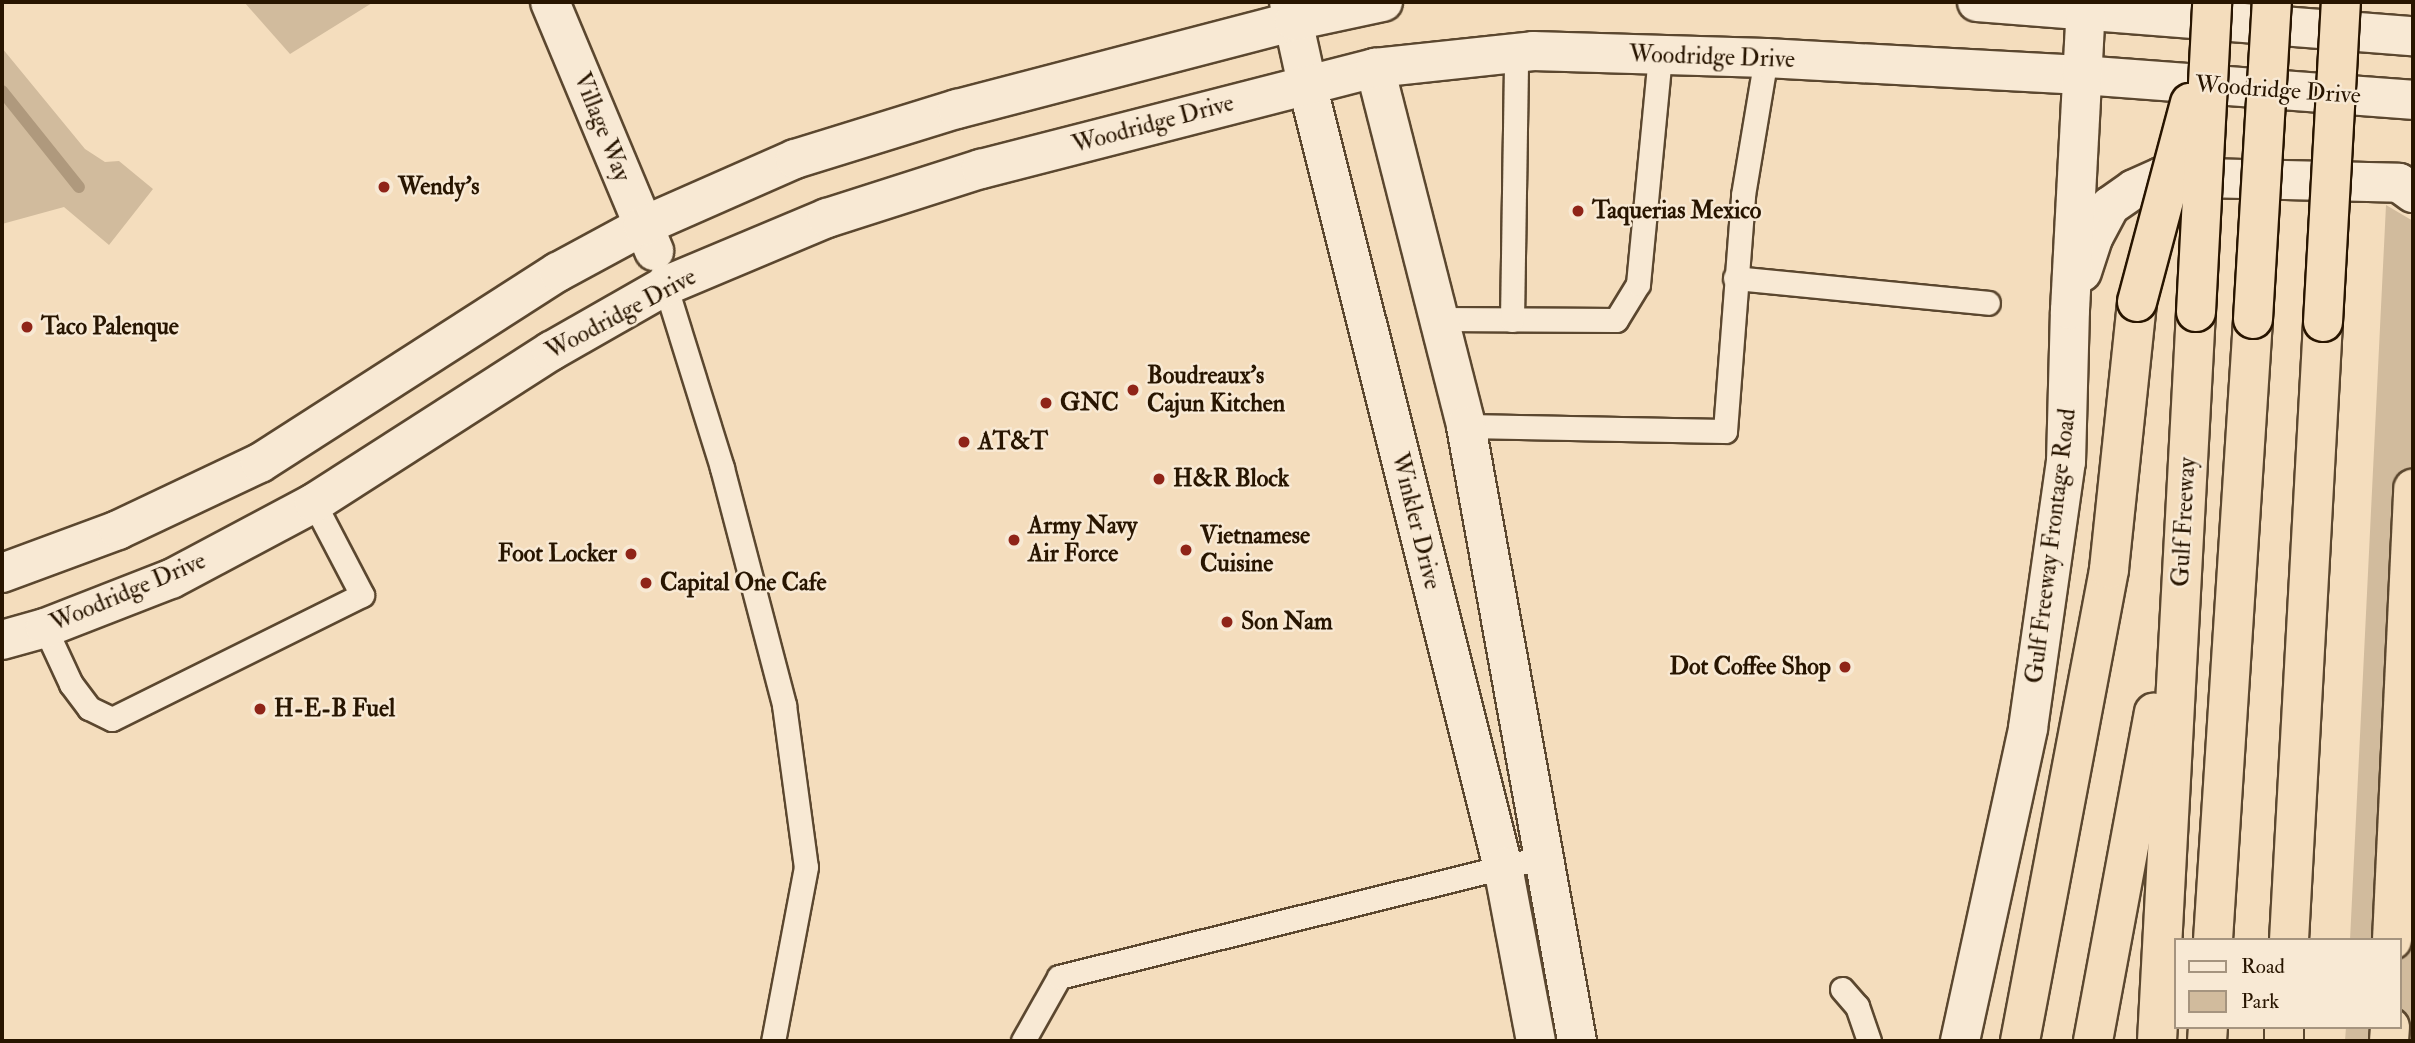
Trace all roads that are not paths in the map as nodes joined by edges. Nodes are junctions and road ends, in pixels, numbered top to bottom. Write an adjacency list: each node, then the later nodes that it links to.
1 (550, 2): 18 (main road, Village Way)
2 (1977, 2): 6 (main road)
3 (2272, 2): 33 (highway, bridge)
4 (2342, 2): 34 (highway, bridge)
5 (1366, 3): 7 (main road, Woodridge Drive); 13 (main road)
6 (2086, 5): 9 (main road); 14 (main road, Gulf Freeway Frontage Road)
7 (1291, 12): 15 (main road, Winkler Drive); 18 (main road, Woodridge Drive)
8 (2211, 16): 27 (highway, Gulf Freeway, bridge); 43 (highway, bridge)
9 (2413, 36)
10 (1516, 53): 11 (main road, Woodridge Drive); 13 (main road, Woodridge Drive); 23 (lane)
11 (1660, 55): 12 (main road, Woodridge Drive); 23 (lane)
12 (1766, 58): 14 (main road, Woodridge Drive); 19 (lane)
13 (1375, 68): 15 (main road, Woodridge Drive); 22 (main road)
14 (2082, 75): 16 (main road, Woodridge Drive); 21 (main road, Gulf Freeway Frontage Road)
15 (1307, 84): 18 (main road, Woodridge Drive); 32 (main road, Winkler Drive)
16 (2413, 100)
17 (2413, 193): 21 (main road)
18 (654, 254): 26 (main road, Woodridge Drive); 28 (main road, Woodridge Drive); 37 (lane)
19 (1735, 278): 20 (lane); 24 (lane)
20 (1987, 303)
21 (2070, 310): 42 (main road, Gulf Freeway Frontage Road)
22 (1439, 319): 23 (lane); 24 (main road)
23 (1512, 320)
24 (1466, 426): 31 (main road)
25 (2413, 488): 35 (highway)
26 (314, 503): 29 (main road, Woodridge Drive); 29 (lane)
27 (2182, 563): 44 (highway); 45 (highway, Gulf Freeway)
28 (2, 573)
29 (45, 628): 30 (main road, Woodridge Drive)
30 (2, 640)
31 (1544, 857): 32 (lane); 40 (main road)
32 (1503, 867): 38 (lane); 39 (main road, Winkler Drive)
33 (2213, 938)
34 (2289, 938)
35 (2392, 938)
36 (1842, 989): 41 (lane)
37 (773, 1041)
38 (1023, 1041)
39 (1535, 1041)
40 (1577, 1041)
41 (1869, 1041)
42 (1960, 1041)
43 (2020, 1041)
44 (2093, 1041)
45 (2157, 1041)

